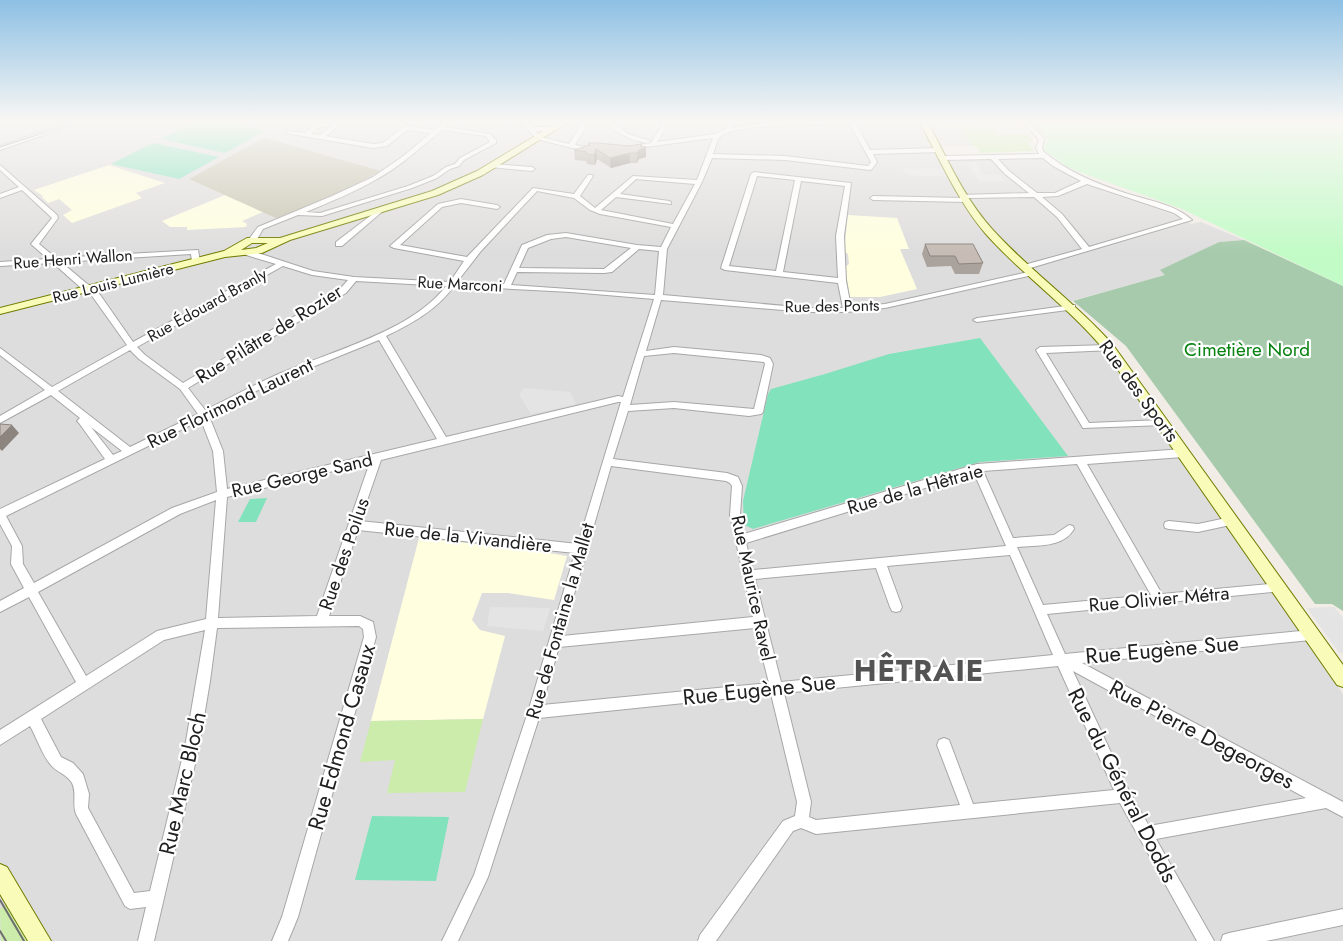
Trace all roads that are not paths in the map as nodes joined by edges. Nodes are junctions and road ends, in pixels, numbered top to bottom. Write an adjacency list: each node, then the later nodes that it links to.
1 (396, 165): 17 (street)
2 (456, 165): 17 (street)
3 (707, 165): 15 (street)
4 (843, 165): 5 (street)
5 (872, 165)
6 (947, 165): 23 (street, Rue des Sports)
7 (999, 165): 19 (street)
8 (1058, 165): 14 (street, Rue des Ponts)
9 (492, 166): 11 (street); 26 (street)
10 (0, 167): 16 (street)
11 (532, 168)
12 (590, 176): 21 (street)
13 (798, 178): 45 (street); 45 (street); 47 (street)
14 (1087, 181): 19 (street); 35 (street, Rue des Ponts)
15 (700, 182): 18 (street); 29 (street)
16 (24, 188): 20 (street); 39 (street, Rue Marc Bloch)
17 (369, 191): 28 (street); 28 (street)
18 (614, 195): 24 (street); 27 (street)
19 (1036, 195): 23 (street); 35 (street)
20 (0, 196)
21 (576, 196): 27 (street); 38 (street, Rue Florimond Laurent)
22 (872, 198): 23 (street)
23 (965, 198): 44 (street, Rue des Sports)
24 (669, 202)
25 (496, 207): 38 (street)
26 (380, 211): 31 (street); 33 (street)
27 (596, 211): 29 (street)
28 (299, 213): 30 (street)
29 (675, 226): 34 (street)
30 (253, 239): 33 (street); 36 (street)
31 (339, 244)
32 (637, 247): 34 (street); 43 (street); 43 (street)
33 (264, 248): 36 (street); 42 (street, Rue Marconi)
34 (663, 249): 51 (street, Rue de Fontaine la Mallet)
35 (1088, 250): 44 (street, Rue des Ponts)
36 (243, 251): 37 (main road, Rue Louis Lumière)
37 (225, 254): 40 (street, Rue Louis Lumière)
38 (469, 260): 48 (street, Rue Florimond Laurent)
39 (54, 261): 40 (street, Rue Henri Wallon); 41 (street, Rue Henri Wallon); 50 (street, Rue Marc Bloch)
40 (196, 261): 50 (street, Rue Louis Lumière)
41 (0, 264)
42 (282, 264): 46 (street, Rue Marconi); 57 (street, Rue Édouard Branly)
43 (515, 270): 49 (street)
44 (1030, 270): 52 (street, Rue des Sports); 53 (street, Rue des Ponts)
45 (779, 274): 47 (street)
46 (354, 279): 48 (street, Rue Marconi); 61 (street, Rue Pilâtre de Rozier)
47 (842, 281): 53 (street)
48 (452, 284): 49 (street, Rue Marconi); 56 (street, Rue Florimond Laurent)
49 (507, 286): 51 (street, Rue Marconi)
50 (89, 289): 54 (street, Rue Louis Lumière); 57 (street, Rue Marc Bloch)
51 (658, 296): 53 (street, Rue des Ponts); 60 (street, Rue de Fontaine la Mallet)
52 (1072, 307): 55 (street); 58 (street, Rue des Sports)
53 (847, 310)
54 (0, 311)
55 (977, 320)
56 (382, 336): 65 (street, Rue Florimond Laurent); 68 (street)
57 (132, 346): 61 (street, Rue Marc Bloch); 62 (street, Rue Édouard Branly)
58 (1109, 348): 67 (street, Rue des Sports); 67 (street)
59 (0, 352): 62 (street)
60 (640, 354): 63 (street, Rue de Fontaine la Mallet); 63 (street, Rue George Sand)
61 (183, 387): 65 (street, Rue Marc Bloch)
62 (51, 391): 64 (street); 66 (street, Rue Édouard Branly)
63 (625, 404): 68 (street, Rue George Sand); 73 (street, Rue de Fontaine la Mallet)
64 (76, 412): 69 (street); 72 (street)
65 (204, 415): 69 (street, Rue Florimond Laurent); 76 (street, Rue Marc Bloch)
66 (0, 420)
67 (1162, 423): 70 (street, Rue des Sports)
68 (443, 441): 71 (street, Rue George Sand)
69 (129, 451): 72 (street, Rue Florimond Laurent)
70 (1183, 453): 74 (street, Rue de la Hêtraie); 78 (street, Rue des Sports)
71 (378, 457): 76 (street, Rue George Sand); 80 (street, Rue des Poilus)
72 (111, 460): 77 (street, Rue Florimond Laurent)
73 (607, 462): 82 (street, Rue Maurice Ravel); 84 (street, Rue de Fontaine la Mallet)
74 (1081, 462): 75 (street, Rue de la Hêtraie); 89 (street)
75 (977, 468): 82 (street, Rue de la Hêtraie); 83 (street, Rue du Général Dodds)
76 (222, 494): 88 (street, Rue George Sand); 95 (street, Rue Marc Bloch)
77 (0, 514): 88 (street)
78 (1232, 521): 79 (street); 87 (street, Rue des Sports)
79 (1169, 524)
80 (355, 525): 84 (street, Rue de la Vivandière); 93 (street, Rue des Poilus)
81 (1069, 529): 83 (street)
82 (740, 540): 86 (street, Rue Maurice Ravel)
83 (1011, 547): 85 (street); 92 (street, Rue du Général Dodds)
84 (581, 549): 97 (street, Rue de Fontaine la Mallet)
85 (880, 562): 86 (street); 91 (street)
86 (748, 575): 94 (street, Rue Maurice Ravel)
87 (1279, 588): 89 (street, Rue Olivier Métra); 96 (street, Rue des Sports)
88 (32, 590): 90 (street, Rue George Sand); 100 (street)
89 (1159, 599): 92 (street, Rue Olivier Métra)
90 (0, 607)
91 (896, 607)
92 (1039, 610): 98 (street, Rue du Général Dodds)
93 (321, 622): 95 (street, Rue Edmond Casaux); 117 (street, Rue Edmond Casaux)
94 (760, 622): 97 (street); 101 (street, Rue Maurice Ravel)
95 (212, 623): 100 (street, Rue Edmond Casaux); 113 (street, Rue Marc Bloch)
96 (1312, 635): 98 (street, Rue Eugène Sue); 99 (street, Rue des Sports)
97 (555, 642): 102 (street, Rue de Fontaine la Mallet)
98 (1061, 659): 101 (street, Rue Eugène Sue); 106 (street, Rue du Général Dodds); 107 (street, Rue Pierre Degeorges)
99 (1343, 679)
100 (83, 683): 103 (street, Rue Edmond Casaux)
101 (775, 687): 102 (street, Rue Eugène Sue); 110 (street, Rue Maurice Ravel)
102 (534, 712): 118 (street, Rue de Fontaine la Mallet)
103 (33, 718): 104 (street, Rue Edmond Casaux); 113 (street)
104 (0, 738)
105 (944, 744): 109 (street)
106 (1124, 796): 109 (street); 111 (street, Rue du Général Dodds)
107 (1327, 801): 108 (street, Rue Pierre Degeorges); 111 (street)
108 (1343, 810)
109 (969, 812): 110 (street)
110 (801, 821): 119 (street)
111 (1145, 834): 120 (street, Rue du Général Dodds)
112 (0, 875): 115 (street)
113 (155, 898): 116 (street, Rue Marc Bloch)
114 (1343, 917): 121 (street)
115 (40, 941)
116 (146, 941)
117 (280, 941)
118 (450, 941)
119 (706, 941)
120 (1206, 941)
121 (1229, 941)

